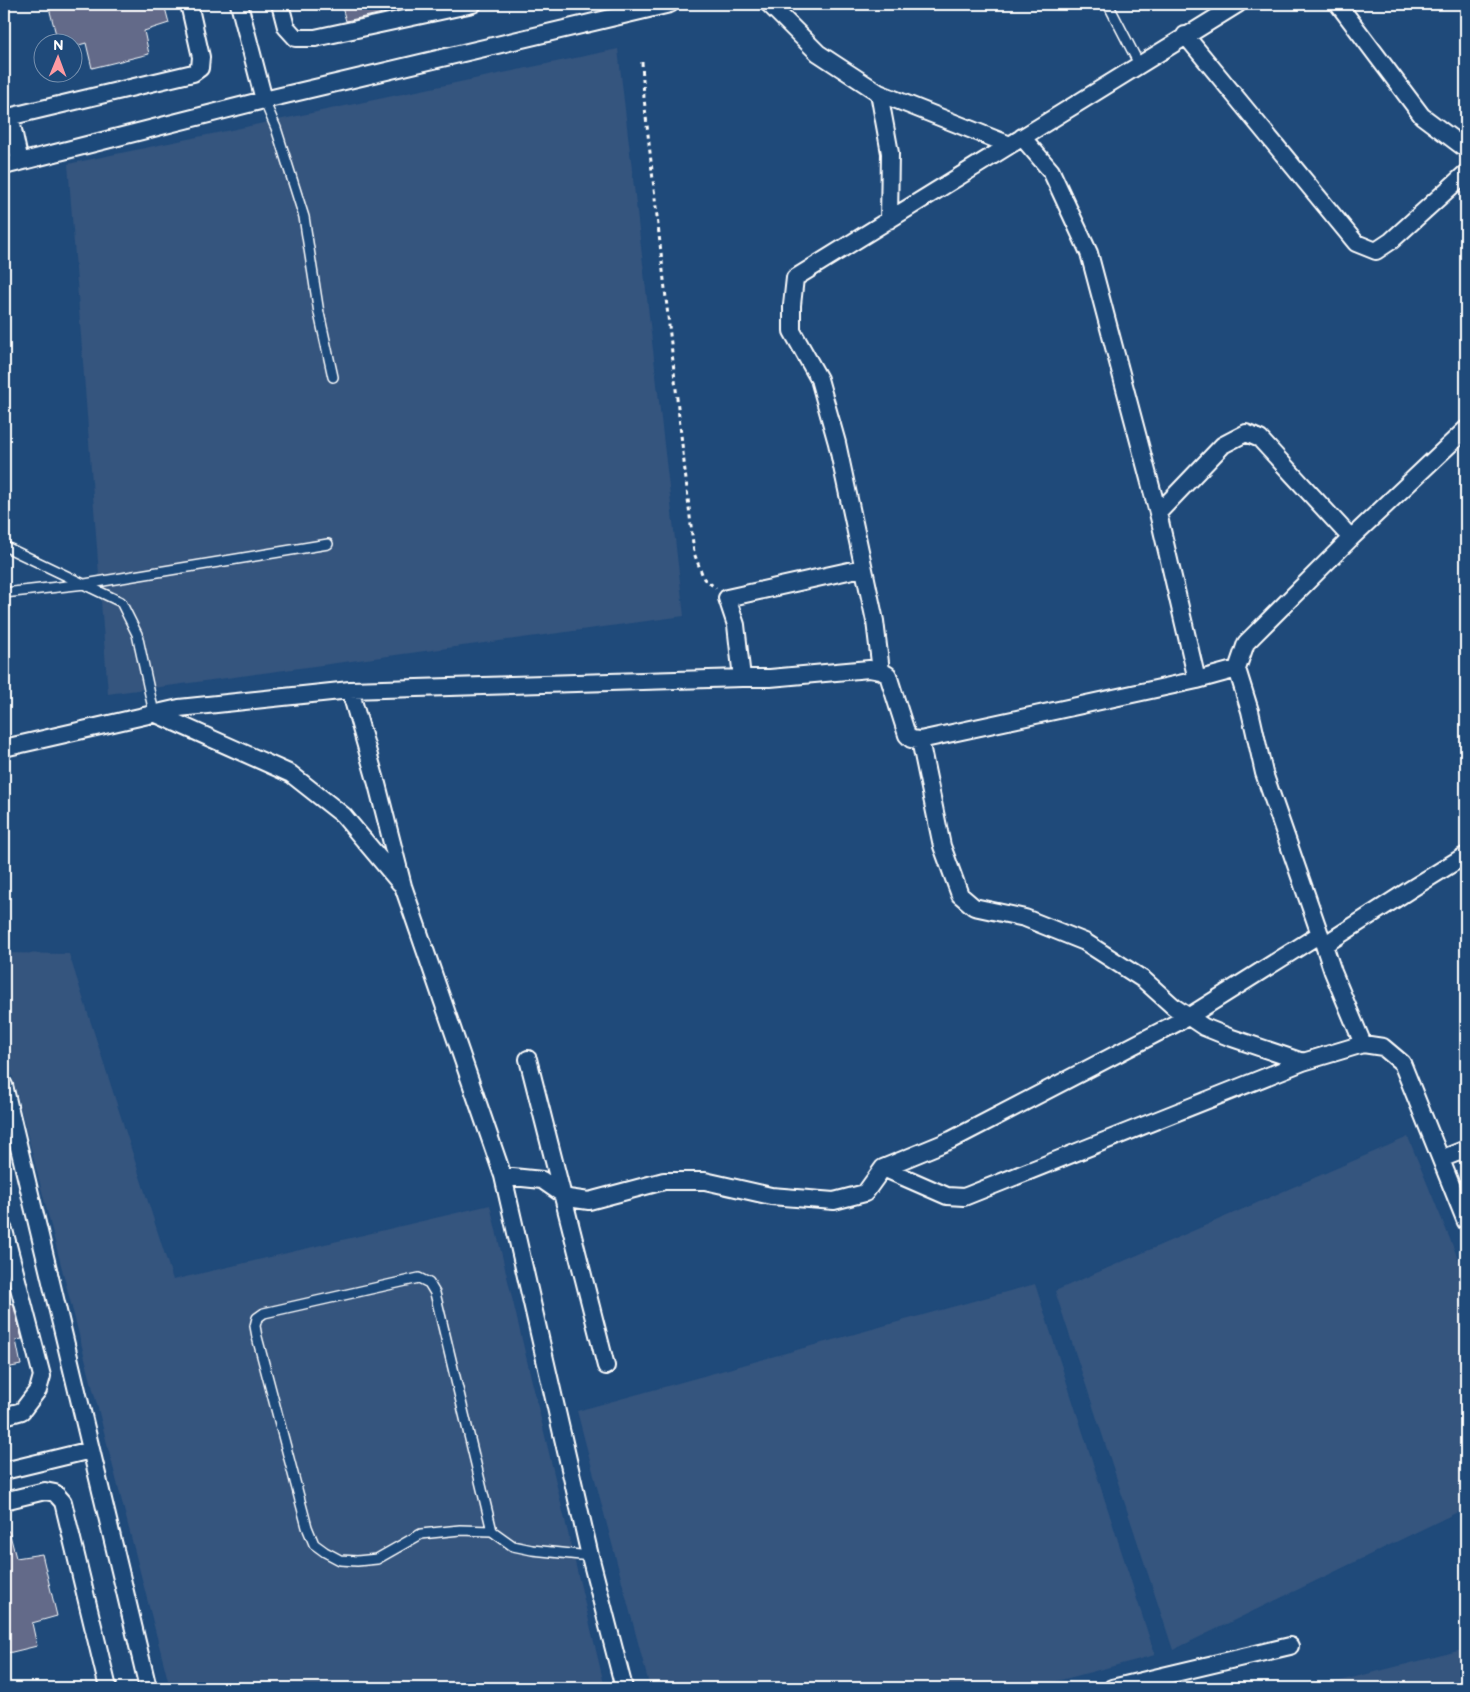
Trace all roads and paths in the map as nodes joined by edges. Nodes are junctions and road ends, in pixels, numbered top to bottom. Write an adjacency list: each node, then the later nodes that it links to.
1 (189, 4): 15 (street)
2 (239, 4): 14 (street)
3 (280, 4): 4 (street)
4 (473, 4)
5 (670, 4): 14 (street)
6 (769, 4): 13 (street)
7 (1108, 4): 12 (lane)
8 (1238, 4): 10 (street)
9 (1338, 4): 17 (street)
10 (1185, 35): 12 (street); 20 (street)
11 (642, 62): 31 (path)
12 (1139, 64): 16 (street)
13 (879, 93): 16 (street); 21 (street)
14 (264, 100): 18 (street); 22 (lane)
15 (7, 117): 18 (street)
16 (1016, 141): 21 (street); 24 (street)
17 (1466, 149)
18 (20, 162): 19 (street)
19 (4, 166)
20 (1466, 173)
21 (889, 220): 28 (street)
22 (333, 377)
23 (1466, 429): 25 (street)
24 (1158, 513): 25 (street); 35 (street)
25 (1351, 538): 32 (street)
26 (328, 544): 29 (lane)
27 (4, 546): 29 (lane)
28 (862, 568): 31 (street); 33 (street)
29 (85, 584): 30 (lane); 37 (lane)
30 (4, 593)
31 (727, 598): 34 (street)
32 (1237, 669): 35 (street); 42 (street)
33 (881, 670): 34 (street); 38 (street)
34 (742, 678): 36 (street)
35 (1197, 680): 38 (street)
36 (350, 690): 37 (street); 41 (street)
37 (154, 713): 39 (street); 41 (street)
38 (920, 740): 43 (street)
39 (4, 748)
40 (1466, 855): 42 (street)
41 (403, 886): 51 (street)
42 (1322, 940): 43 (street); 44 (street)
43 (1188, 1017): 46 (street); 50 (street)
44 (1363, 1044): 46 (street); 49 (street)
45 (528, 1059): 52 (street)
46 (1303, 1062): 50 (street)
47 (4, 1086): 57 (street)
48 (1466, 1149): 49 (street)
49 (1440, 1159): 53 (street)
50 (883, 1168): 52 (street)
51 (503, 1176): 52 (street); 61 (street)
52 (561, 1192): 55 (street)
53 (1466, 1222)
54 (4, 1230): 56 (street)
55 (606, 1366)
56 (4, 1416)
57 (91, 1450): 58 (street); 64 (street)
58 (4, 1471)
59 (4, 1501): 63 (street)
60 (492, 1531): 60 (lane); 61 (lane)
61 (590, 1556): 65 (street)
62 (1290, 1646): 66 (street)
63 (108, 1688)
64 (148, 1688)
65 (624, 1688)
66 (1112, 1688)

